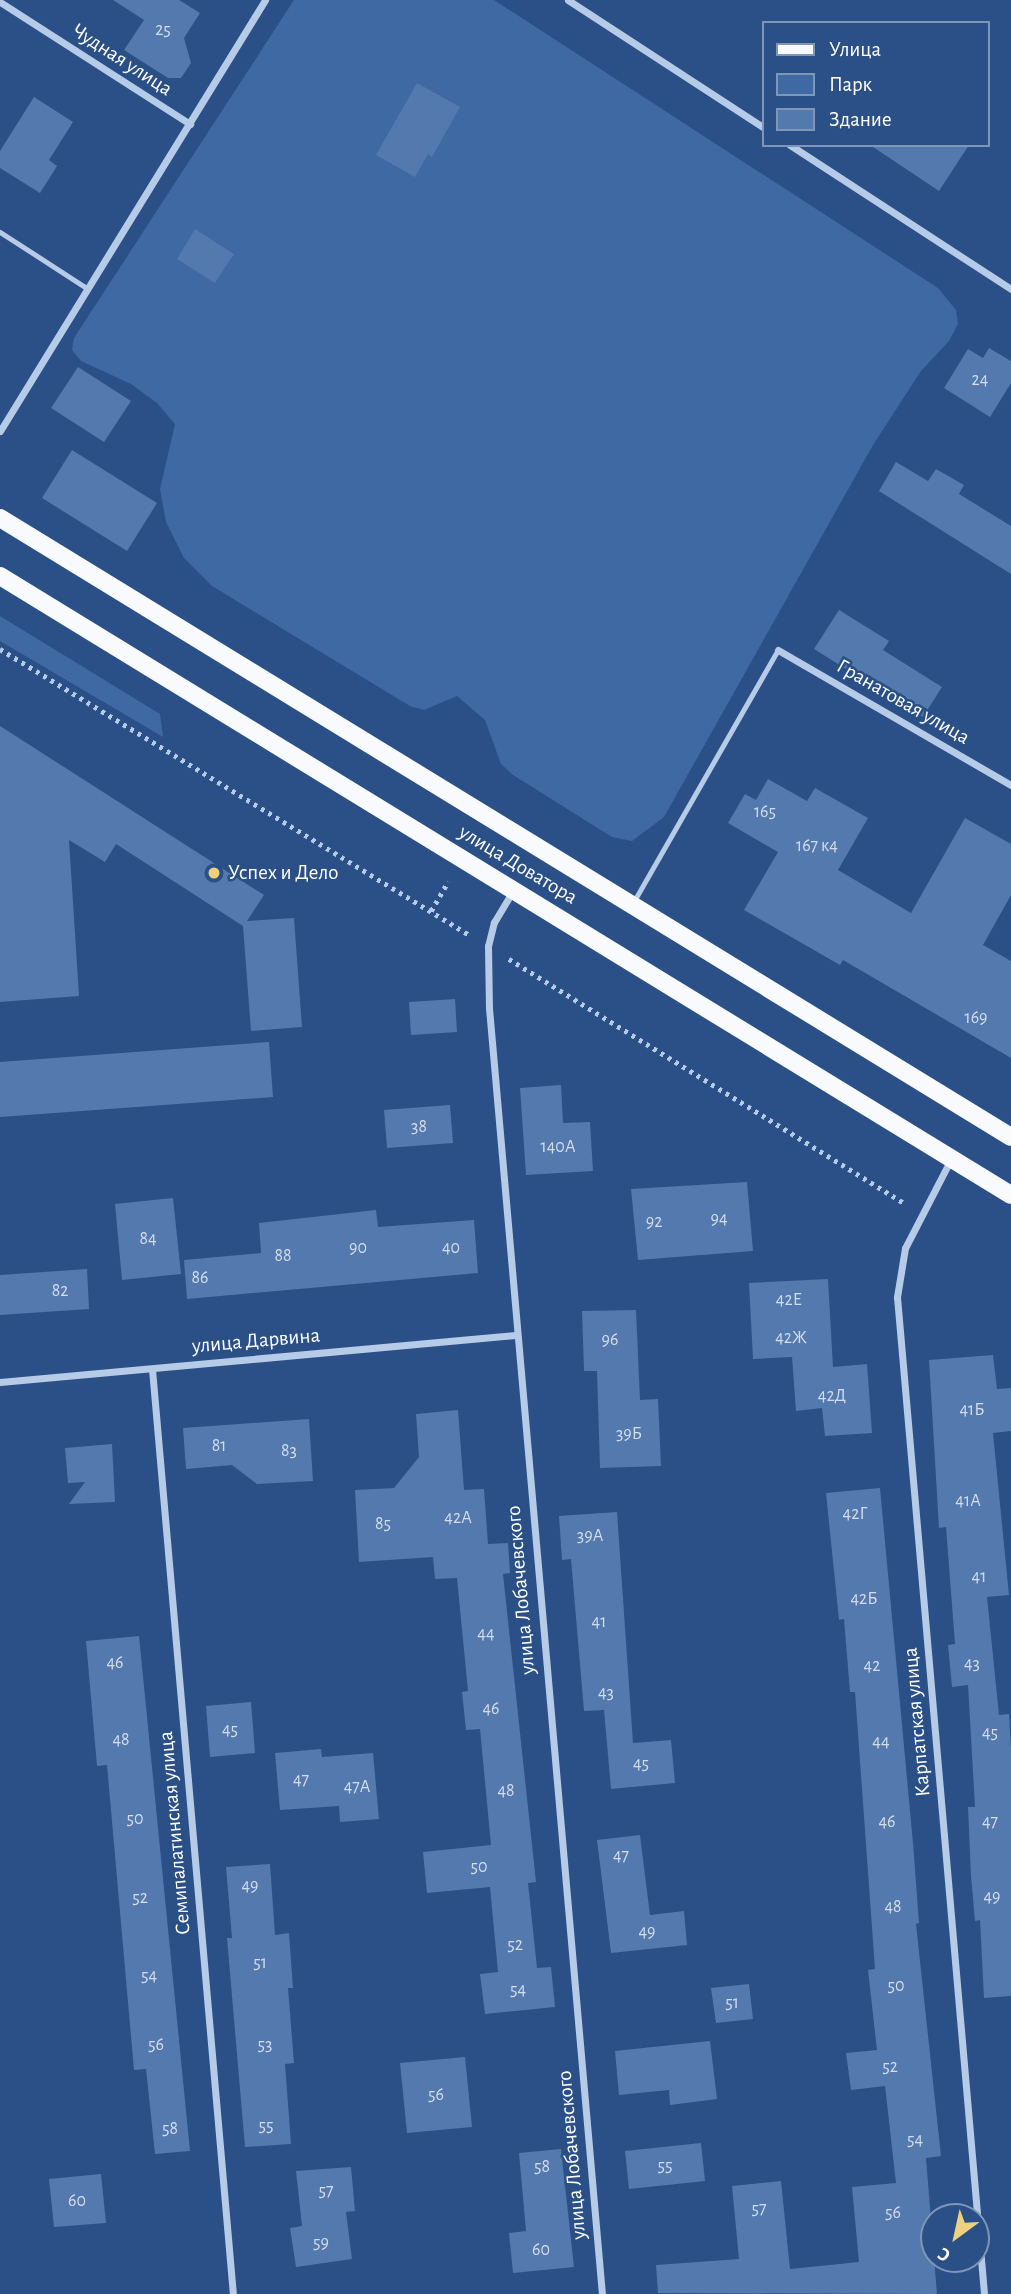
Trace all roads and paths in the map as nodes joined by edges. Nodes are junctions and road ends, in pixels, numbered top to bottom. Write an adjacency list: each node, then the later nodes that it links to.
1 (265, 0): 4 (street)
2 (568, 0): 5 (street)
3 (0, 2): 4 (street, Чудная улица)
4 (190, 124): 8 (street)
5 (762, 127)
6 (793, 147): 9 (street)
7 (0, 232): 8 (lane)
8 (88, 289): 10 (street)
9 (1011, 289)
10 (0, 430)
11 (0, 518): 17 (main road, улица Доватора)
12 (0, 576): 16 (main road, улица Доватора)
13 (0, 649): 18 (path)
14 (778, 650): 15 (street, Гранатовая улица); 17 (lane)
15 (1011, 785)
16 (514, 889): 18 (street, улица Лобачевского); 20 (main road, улица Доватора)
17 (632, 904): 19 (main road, улица Доватора)
18 (488, 946): 22 (path); 23 (street, улица Лобачевского)
19 (1011, 1137)
20 (951, 1158): 21 (main road, улица Доватора); 22 (street, Карпатская улица)
21 (1011, 1195)
22 (921, 1213): 28 (street, Карпатская улица)
23 (515, 1335): 24 (street, улица Дарвина); 27 (street, улица Лобачевского)
24 (152, 1369): 25 (street, улица Дарвина); 26 (street, Семипалатинская улица)
25 (0, 1382)
26 (233, 2294)
27 (602, 2294)
28 (984, 2294)

